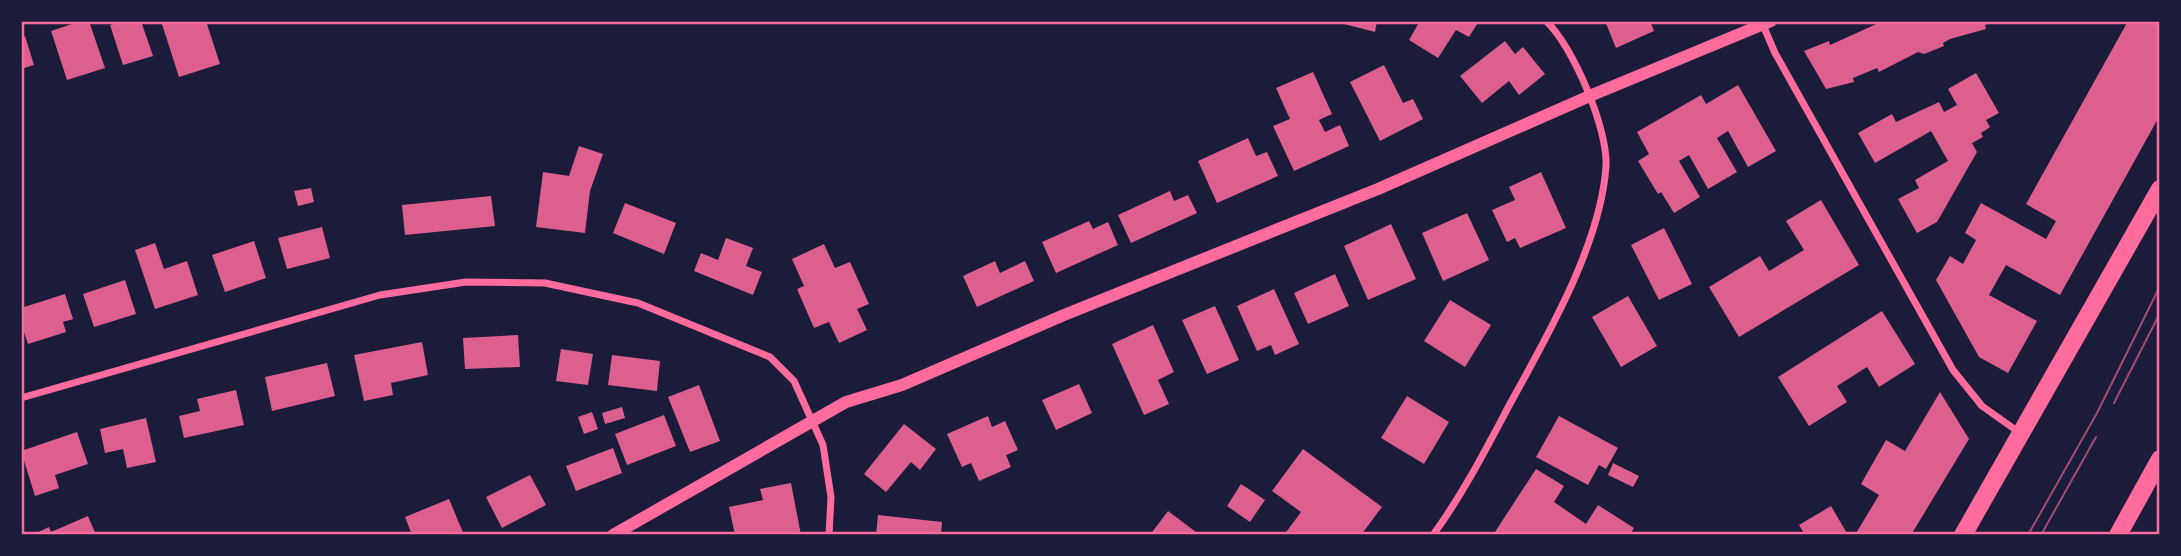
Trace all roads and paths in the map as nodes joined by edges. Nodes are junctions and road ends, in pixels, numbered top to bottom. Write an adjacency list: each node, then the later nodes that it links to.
1 (1546, 21): 3 (street)
2 (1767, 23): 3 (street); 7 (street)
3 (1591, 95): 6 (street); 11 (street)
4 (2160, 188): 7 (main road)
5 (21, 398): 6 (street)
6 (813, 421): 9 (street); 10 (street)
7 (2020, 433): 12 (main road)
8 (2160, 459): 13 (main road)
9 (613, 535)
10 (830, 535)
11 (1433, 535)
12 (1963, 535)
13 (2118, 535)

